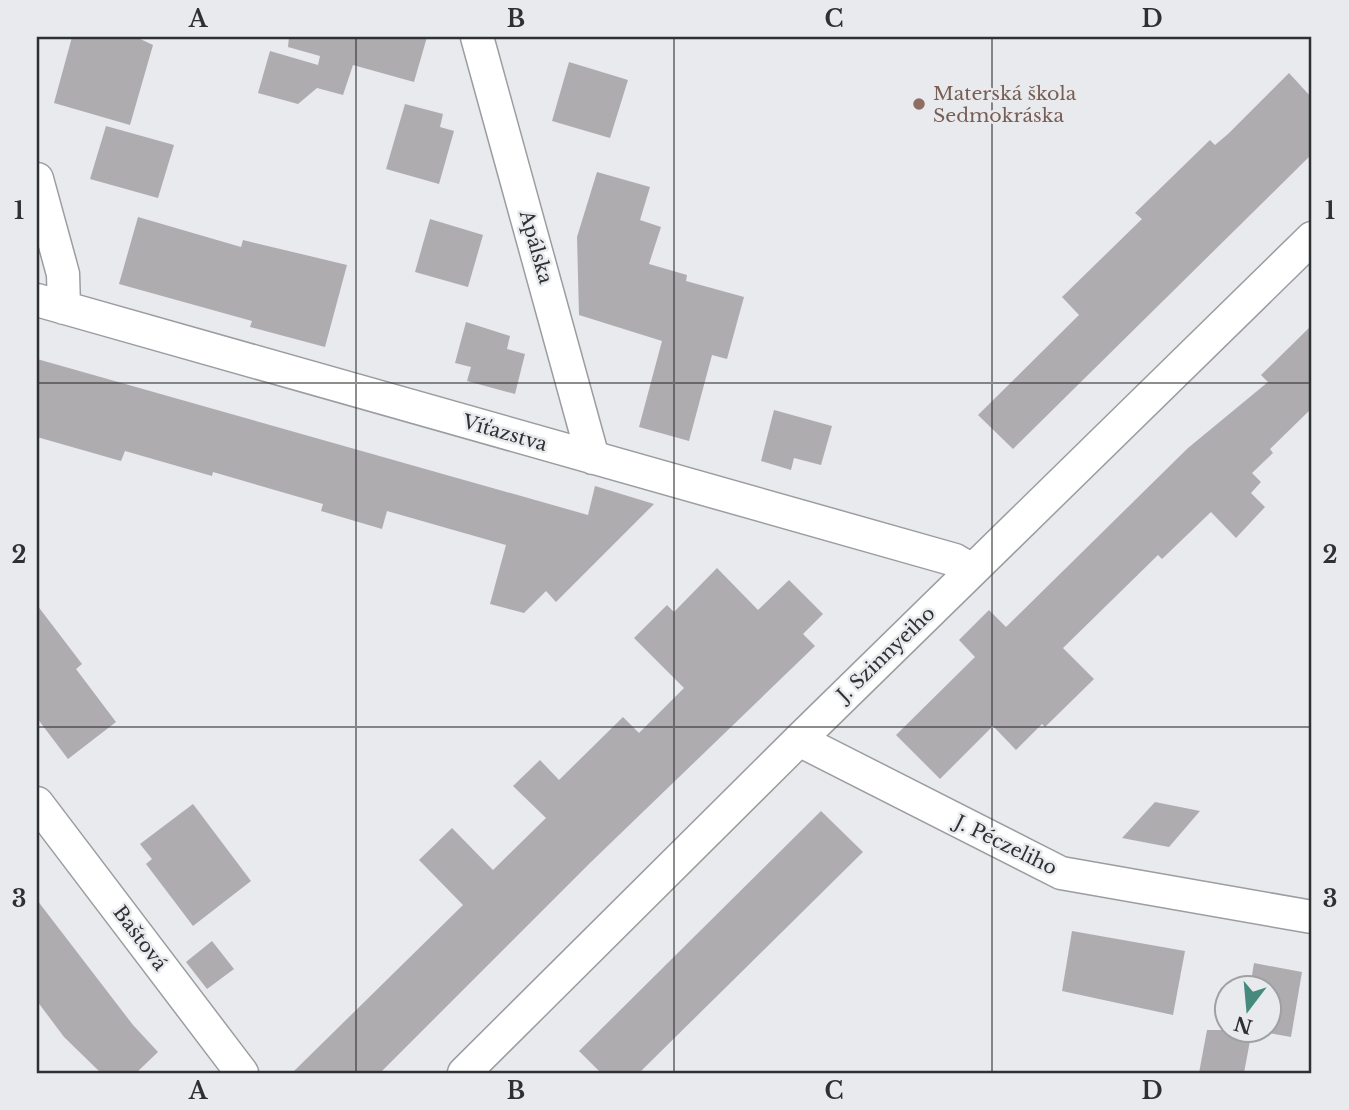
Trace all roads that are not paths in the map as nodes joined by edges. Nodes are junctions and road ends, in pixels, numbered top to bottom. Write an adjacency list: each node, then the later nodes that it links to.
1 (477, 37): 5 (street, Apálska)
2 (37, 179): 4 (street)
3 (1312, 238): 6 (street, J. Szinnyeiho)
4 (50, 304): 5 (street, Víťazstva)
5 (593, 458): 6 (street, Víťazstva)
6 (972, 570): 7 (street, J. Szinnyeiho)
7 (799, 740): 9 (street, J. Péczeliho); 11 (street, J. Szinnyeiho)
8 (37, 803): 10 (street, Baštová)
9 (1312, 917)
10 (242, 1073)
11 (464, 1073)

